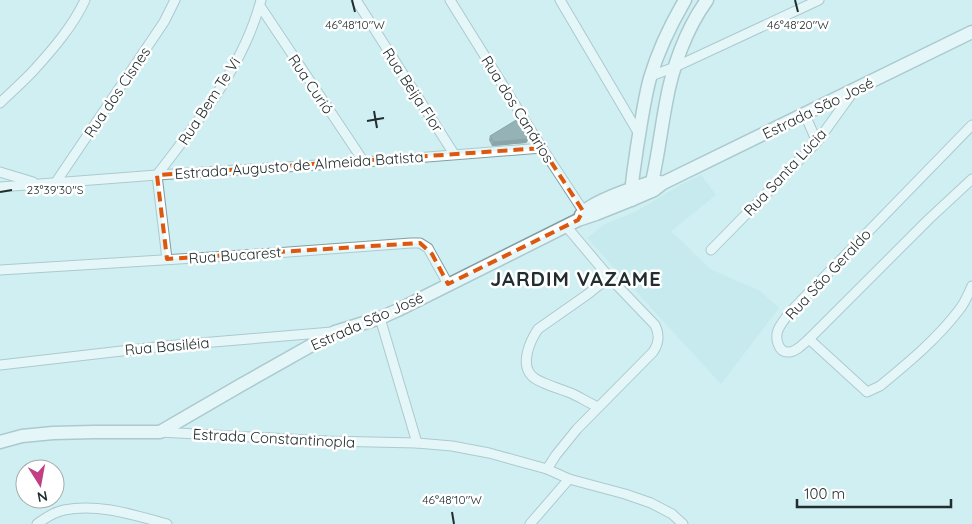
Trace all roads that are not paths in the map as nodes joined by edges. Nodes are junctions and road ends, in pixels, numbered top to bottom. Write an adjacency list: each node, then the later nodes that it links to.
1 (85, 0): 14 (street)
2 (175, 0): 25 (street, Rua dos Cisnes)
3 (356, 0): 20 (street, Rua Beija Flor)
4 (450, 0): 19 (street, Rua dos Canários)
5 (685, 0): 12 (street)
6 (706, 0): 11 (street)
7 (818, 0): 11 (street)
8 (561, 1): 17 (street)
9 (260, 3): 21 (street, Rua Curió); 23 (street, Rua Bem Te Vi)
10 (972, 32): 13 (street, Estrada São José)
11 (675, 67): 12 (street); 27 (street)
12 (650, 76): 17 (street)
13 (855, 90): 15 (street, Estrada São José); 18 (street, Rua Santa Lúcia)
14 (0, 103)
15 (805, 115): 18 (street); 27 (street, Estrada São José)
16 (972, 125): 40 (street, Rua São Geraldo)
17 (639, 134): 29 (street)
18 (817, 142): 32 (street, Rua Santa Lúcia)
19 (542, 148): 20 (street, Estrada Augusto de Almeida Batista); 30 (street, Rua dos Canários)
20 (454, 154): 21 (street, Estrada Augusto de Almeida Batista)
21 (364, 162): 23 (street, Estrada Augusto de Almeida Batista)
22 (0, 172): 26 (street)
23 (158, 175): 25 (street, Estrada Augusto de Almeida Batista); 33 (street)
24 (972, 179): 40 (street, Rua São Geraldo)
25 (56, 182): 26 (street, Estrada Augusto de Almeida Batista)
26 (38, 184): 28 (street, Estrada Augusto de Almeida Batista)
27 (656, 185): 29 (street, Estrada São José)
28 (0, 187)
29 (631, 195): 30 (street, Estrada São José)
30 (583, 216): 31 (street, Estrada São José)
31 (566, 226): 35 (street); 36 (street, Estrada São José)
32 (711, 250)
33 (167, 259): 34 (street, Rua Bucarest); 36 (street, Rua Bucarest)
34 (0, 270)
35 (609, 277): 42 (street); 42 (street)
36 (448, 284): 38 (street, Estrada São José)
37 (972, 286): 40 (street)
38 (380, 318): 39 (street, Estrada São José); 45 (street)
39 (334, 332): 41 (street, Rua Basiléia); 43 (street, Estrada São José)
40 (809, 339)
41 (0, 365)
42 (598, 407): 46 (street)
43 (160, 432): 44 (street, Estrada Constantinopla); 45 (street, Estrada Constantinopla)
44 (0, 442)
45 (417, 443): 46 (street, Estrada Constantinopla)
46 (547, 469): 47 (street, Estrada Constantinopla)
47 (569, 479): 50 (street); 51 (street, Estrada Constantinopla)
48 (37, 524): 49 (street)
49 (167, 524)
50 (530, 524)
51 (684, 524)

